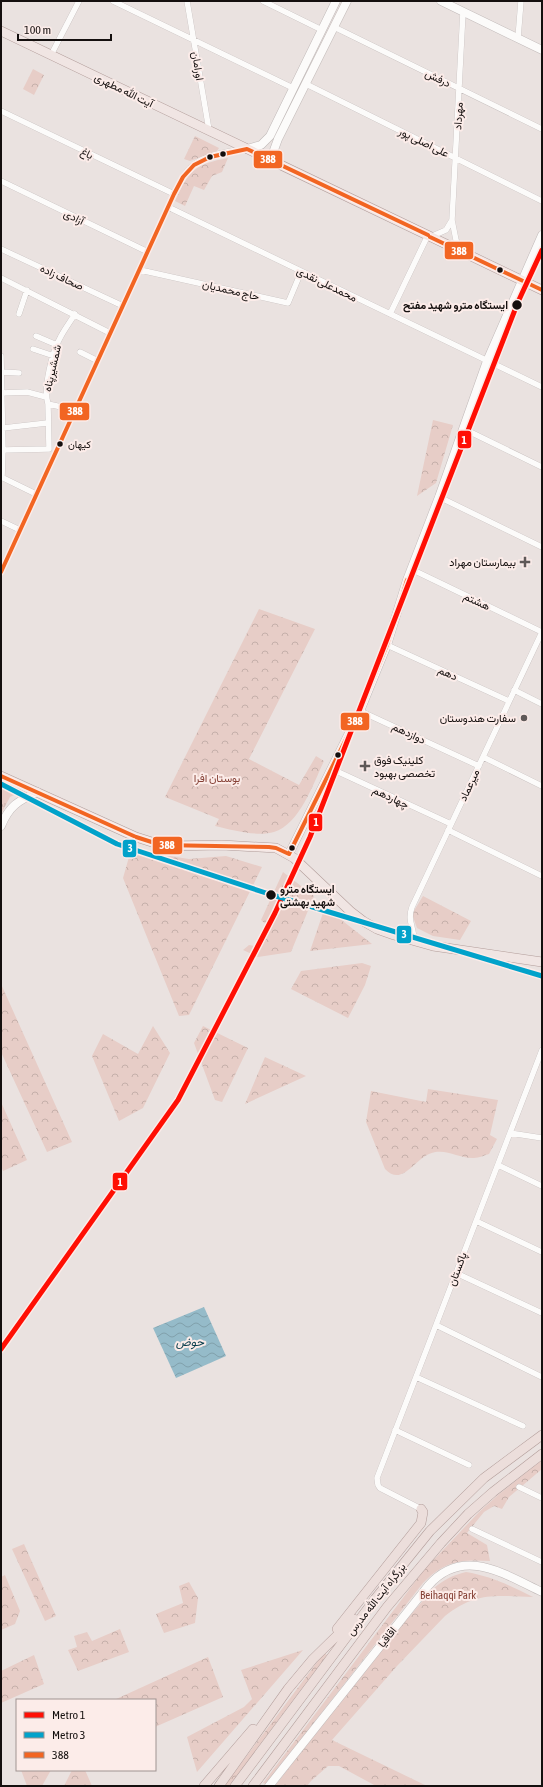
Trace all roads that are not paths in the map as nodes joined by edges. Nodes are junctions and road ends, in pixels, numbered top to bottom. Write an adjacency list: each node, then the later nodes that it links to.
1 (79, 1): 16 (street)
2 (113, 1): 14 (street)
3 (187, 1): 14 (street, اورامان)
4 (264, 1): 11 (street)
5 (336, 1): 11 (main road)
6 (347, 1): 10 (main road)
7 (440, 1): 9 (main road)
8 (521, 1): 13 (street)
9 (463, 12): 13 (main road); 19 (street, مهرداد)
10 (334, 27): 17 (main road); 19 (street, درفش)
11 (322, 30): 18 (main road)
12 (1, 31): 16 (main road, آیت الله مطهری)
13 (518, 38): 15 (main road)
14 (194, 39): 18 (street); 22 (street, اورامان)
15 (542, 50)
16 (51, 55): 22 (main road, آیت الله مطهری)
17 (306, 84): 24 (street, علی اصلی پور); 25 (main road)
18 (293, 88): 23 (main road)
19 (459, 88): 21 (street, درفش); 24 (street, مهرداد)
20 (1, 111): 27 (street, باغ)
21 (542, 128)
22 (209, 130): 23 (main road, آیت الله مطهری)
23 (247, 149): 25 (main road, آیت الله مطهری); 27 (street)
24 (455, 158): 28 (street, علی اصلی پور); 30 (street, مهرداد)
25 (278, 163): 32 (main road, آیت الله مطهری)
26 (1, 182): 34 (street, آزادی)
27 (174, 194): 29 (street)
28 (542, 201)
29 (168, 207): 34 (street); 37 (street, محمدعلی نقدی)
30 (452, 220): 32 (street); 35 (street, مهرداد)
31 (542, 235): 39 (main road)
32 (429, 236): 35 (main road); 45 (street)
33 (1, 249): 42 (street, صحاف زاده)
34 (148, 252): 36 (street)
35 (464, 253): 39 (main road)
36 (140, 270): 37 (street, حاج محمدیان); 42 (street)
37 (301, 272): 45 (street, محمدعلی نقدی)
38 (1, 278): 40 (street)
39 (521, 280): 41 (main road); 54 (main road)
40 (27, 290): 43 (street); 44 (street)
41 (542, 290)
42 (123, 306): 46 (street)
43 (19, 314)
44 (75, 314): 46 (street); 48 (street, شمشیرپناه)
45 (390, 314): 54 (street, محمدعلی نقدی)
46 (110, 333): 53 (street)
47 (36, 336): 48 (street)
48 (57, 345): 52 (street, شمشیرپناه)
49 (33, 349): 52 (street)
50 (80, 352): 53 (street)
51 (1, 356): 55 (street)
52 (54, 356): 59 (street, شمشیرپناه)
53 (98, 361): 61 (street)
54 (487, 361): 57 (street, محمدعلی نقدی); 64 (main road)
55 (2, 372): 56 (street); 58 (street)
56 (19, 373)
57 (542, 387)
58 (2, 393): 59 (street); 63 (street)
59 (46, 397): 60 (street, شمشیرپناه)
60 (48, 404): 61 (street); 62 (street, شمشیرپناه)
61 (75, 410): 68 (street)
62 (47, 423): 63 (street); 65 (street, شمشیرپناه)
63 (3, 428): 65 (street)
64 (464, 429): 66 (street); 69 (main road)
65 (3, 450): 67 (street)
66 (542, 467)
67 (1, 477): 68 (street)
68 (36, 494): 71 (street)
69 (439, 497): 72 (street); 73 (main road)
70 (1, 521): 71 (street)
71 (20, 530): 74 (street)
72 (542, 547)
73 (411, 569): 75 (street, هشتم); 76 (main road)
74 (1, 572)
75 (542, 632): 77 (street, میرعماد)
76 (387, 645): 78 (street, دهم); 80 (main road)
77 (514, 690): 78 (street, میرعماد); 79 (street)
78 (509, 701): 81 (street, میرعماد)
79 (542, 704)
80 (360, 711): 82 (street, دوازدهم); 83 (main road)
81 (483, 757): 82 (street, میرعماد); 85 (street)
82 (479, 766): 87 (street, میرعماد)
83 (332, 769): 87 (street, چهاردهم); 90 (main road)
84 (1, 776): 86 (main road)
85 (542, 786)
86 (37, 792): 88 (main road); 90 (main road)
87 (451, 824): 89 (street, میرعماد)
88 (1, 826)
89 (448, 830): 91 (street); 92 (street, میرعماد)
90 (289, 854): 92 (main road)
91 (542, 876)
92 (414, 941): 93 (main road)
93 (542, 962)
94 (542, 1053): 95 (street, پاکستان)
95 (510, 1133): 96 (street); 97 (street, پاکستان)
96 (542, 1138)
97 (498, 1165): 98 (street); 99 (street, پاکستان)
98 (542, 1186)
99 (476, 1221): 100 (street); 101 (street, پاکستان)
100 (542, 1252)
101 (456, 1273): 102 (street); 103 (street, پاکستان)
102 (542, 1313)
103 (436, 1325): 104 (street, پاکستان); 105 (street)
104 (416, 1377): 106 (street); 107 (street, پاکستان)
105 (542, 1377)
106 (523, 1426)
107 (395, 1430): 110 (street); 113 (street, پاکستان)
108 (542, 1435): 117 (highway, بزرگراه آیت الله مدرس)
109 (542, 1454): 123 (highway, بزرگراه آیت الله مدرس)
110 (469, 1465)
111 (519, 1487): 112 (street)
112 (542, 1498)
113 (421, 1509): 118 (highway)
114 (472, 1529): 115 (street)
115 (542, 1562)
116 (542, 1592): 124 (main road, اقاقیا)
117 (375, 1598): 118 (highway); 122 (highway, بزرگراه آیت الله مدرس)
118 (313, 1658): 119 (highway)
119 (288, 1689): 120 (highway); 121 (highway)
120 (204, 1786)
121 (219, 1786)
122 (235, 1786)
123 (253, 1786)
124 (269, 1786)

